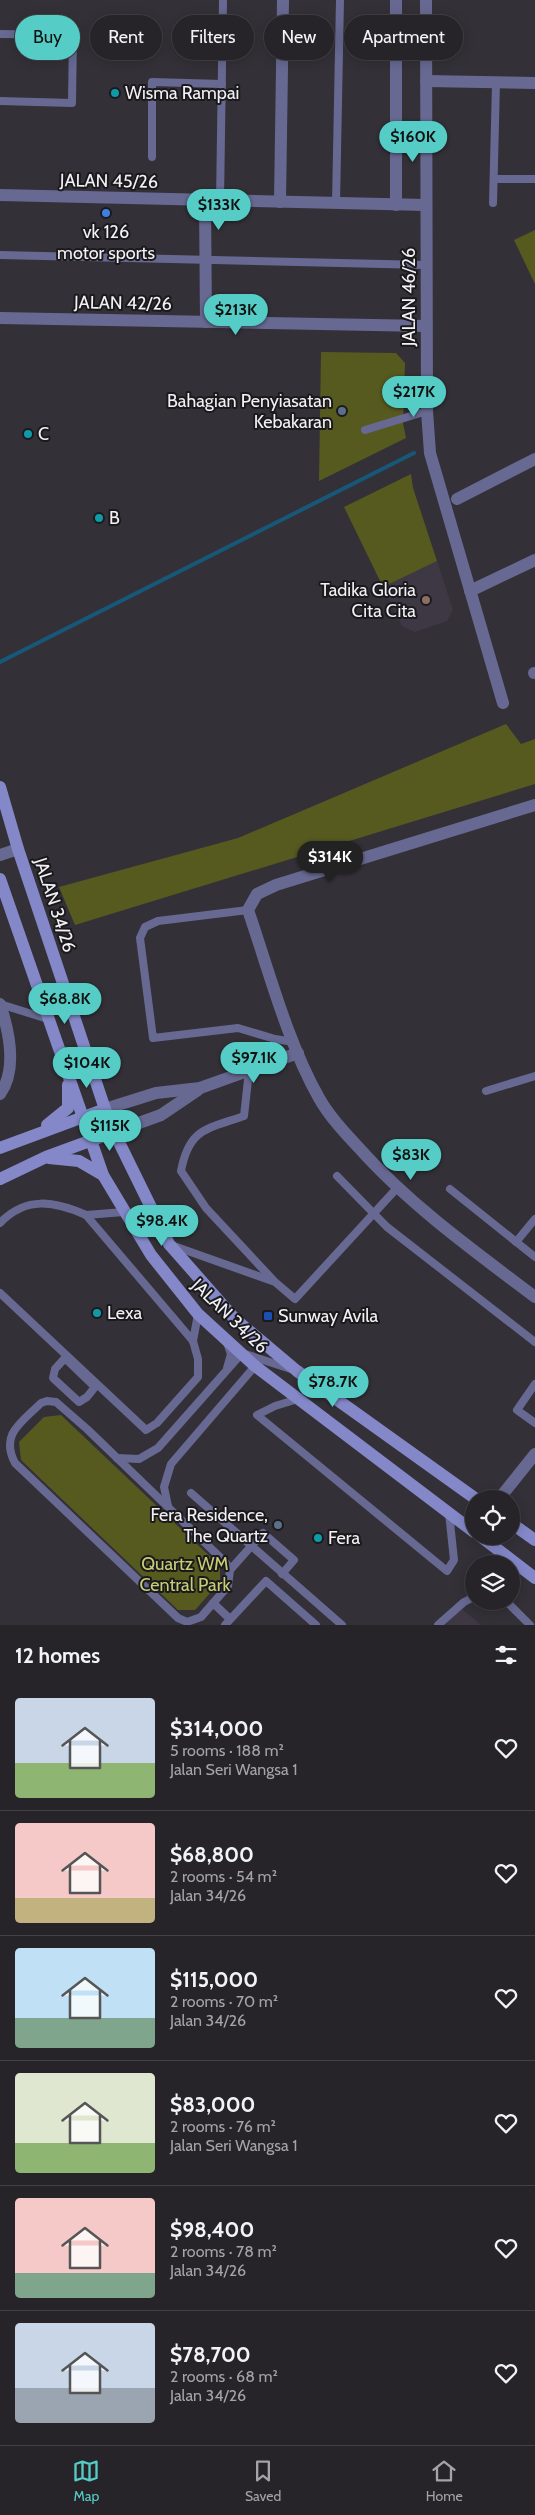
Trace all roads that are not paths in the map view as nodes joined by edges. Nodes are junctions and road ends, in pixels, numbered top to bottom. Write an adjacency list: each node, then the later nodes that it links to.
1 (223, 0): 10 (lane)
2 (283, 0): 18 (street)
3 (340, 0): 20 (lane)
4 (396, 0): 21 (street)
5 (426, 0): 7 (street, JALAN 46/26)
6 (0, 34): 11 (lane)
7 (426, 81): 8 (street); 22 (street, JALAN 46/26)
8 (496, 83): 9 (street); 13 (lane)
9 (535, 83)
10 (222, 84): 12 (lane); 17 (lane)
11 (0, 101)
12 (152, 157)
13 (494, 179): 14 (lane); 19 (lane)
14 (535, 179)
15 (0, 196): 16 (street, JALAN 45/26)
16 (205, 200): 17 (street, JALAN 45/26); 24 (street)
17 (220, 201): 18 (street, JALAN 45/26)
18 (280, 202): 20 (street, JALAN 45/26)
19 (493, 202)
20 (336, 203): 21 (street, JALAN 45/26)
21 (396, 205): 22 (street, JALAN 45/26)
22 (426, 205): 25 (street, JALAN 46/26)
23 (0, 255): 24 (lane)
24 (206, 261): 25 (lane); 27 (street)
25 (426, 265): 28 (street, JALAN 46/26)
26 (0, 318): 27 (street, JALAN 42/26)
27 (206, 322): 28 (street, JALAN 42/26)
28 (426, 326): 29 (street, JALAN 46/26)
29 (427, 411): 30 (lane); 34 (street, JALAN 46/26)
30 (365, 430)
31 (535, 459): 32 (street)
32 (457, 499)
33 (535, 560): 34 (street)
34 (470, 591): 35 (street, JALAN 46/26)
35 (503, 703)
36 (0, 787): 38 (main road, JALAN 34/26)
37 (535, 805): 41 (street)
38 (18, 849): 39 (street); 51 (main road, JALAN 34/26)
39 (0, 856)
40 (0, 879): 43 (main road, JALAN 34/26)
41 (248, 910): 44 (street); 44 (lane)
42 (0, 1004): 43 (lane); 50 (street)
43 (48, 1019): 46 (main road, JALAN 34/26)
44 (296, 1047): 45 (street); 61 (street)
45 (249, 1070): 48 (street); 70 (lane)
46 (66, 1071): 52 (main road, JALAN 34/26); 54 (main road)
47 (535, 1076): 49 (lane)
48 (200, 1088): 51 (street); 53 (street)
49 (486, 1091)
50 (0, 1094)
51 (105, 1109): 52 (main road); 53 (main road, JALAN 34/26)
52 (82, 1117): 54 (main road); 55 (main road, JALAN 34/26)
53 (114, 1132): 55 (main road); 68 (main road, JALAN 34/26)
54 (34, 1133): 56 (main road)
55 (90, 1140): 57 (main road); 58 (main road, JALAN 34/26)
56 (0, 1148)
57 (46, 1158): 58 (main road); 60 (main road)
58 (103, 1174): 63 (main road, JALAN 34/26)
59 (337, 1176): 76 (lane, bridge)
60 (0, 1179)
61 (398, 1187): 70 (lane); 72 (street)
62 (450, 1189): 67 (lane)
63 (124, 1212): 64 (lane); 73 (main road, JALAN 34/26)
64 (86, 1215): 66 (lane); 75 (lane)
65 (535, 1219): 67 (lane)
66 (0, 1223)
67 (516, 1242): 69 (lane)
68 (169, 1244): 70 (lane); 79 (main road, JALAN 34/26)
69 (535, 1257)
70 (275, 1282)
71 (0, 1293): 75 (lane)
72 (535, 1297)
73 (198, 1314): 74 (main road, JALAN 34/26); 75 (lane)
74 (225, 1338): 77 (main road, JALAN 34/26); 80 (lane)
75 (193, 1341)
76 (535, 1342)
77 (242, 1353): 78 (main road, JALAN 34/26); 79 (lane); 80 (lane)
78 (255, 1366): 83 (main road, JALAN 34/26); 91 (lane)
79 (297, 1371): 89 (main road, JALAN 34/26)
80 (225, 1372): 87 (lane)
81 (535, 1384): 85 (lane)
82 (66, 1390): 82 (lane); 84 (lane)
83 (298, 1399): 92 (main road, JALAN 34/26); 92 (lane)
84 (56, 1402): 87 (lane); 104 (lane)
85 (535, 1423)
86 (535, 1454): 88 (street)
87 (117, 1458): 91 (lane)
88 (506, 1490)
89 (465, 1491)
90 (191, 1494): 97 (lane)
91 (168, 1508): 99 (lane)
92 (449, 1513): 93 (main road, JALAN 34/26)
93 (465, 1525)
94 (520, 1529): 95 (main road)
95 (535, 1540)
96 (489, 1545): 98 (main road)
97 (251, 1547): 99 (lane); 101 (lane); 101 (lane)
98 (499, 1555)
99 (230, 1570): 104 (lane)
100 (520, 1573): 102 (main road)
101 (282, 1574): 108 (lane)
102 (535, 1578)
103 (465, 1602): 109 (lane)
104 (213, 1603): 106 (lane)
105 (515, 1610): 110 (lane)
106 (227, 1622): 107 (lane)
107 (316, 1625)
108 (342, 1625)
109 (438, 1625)
110 (530, 1625)

